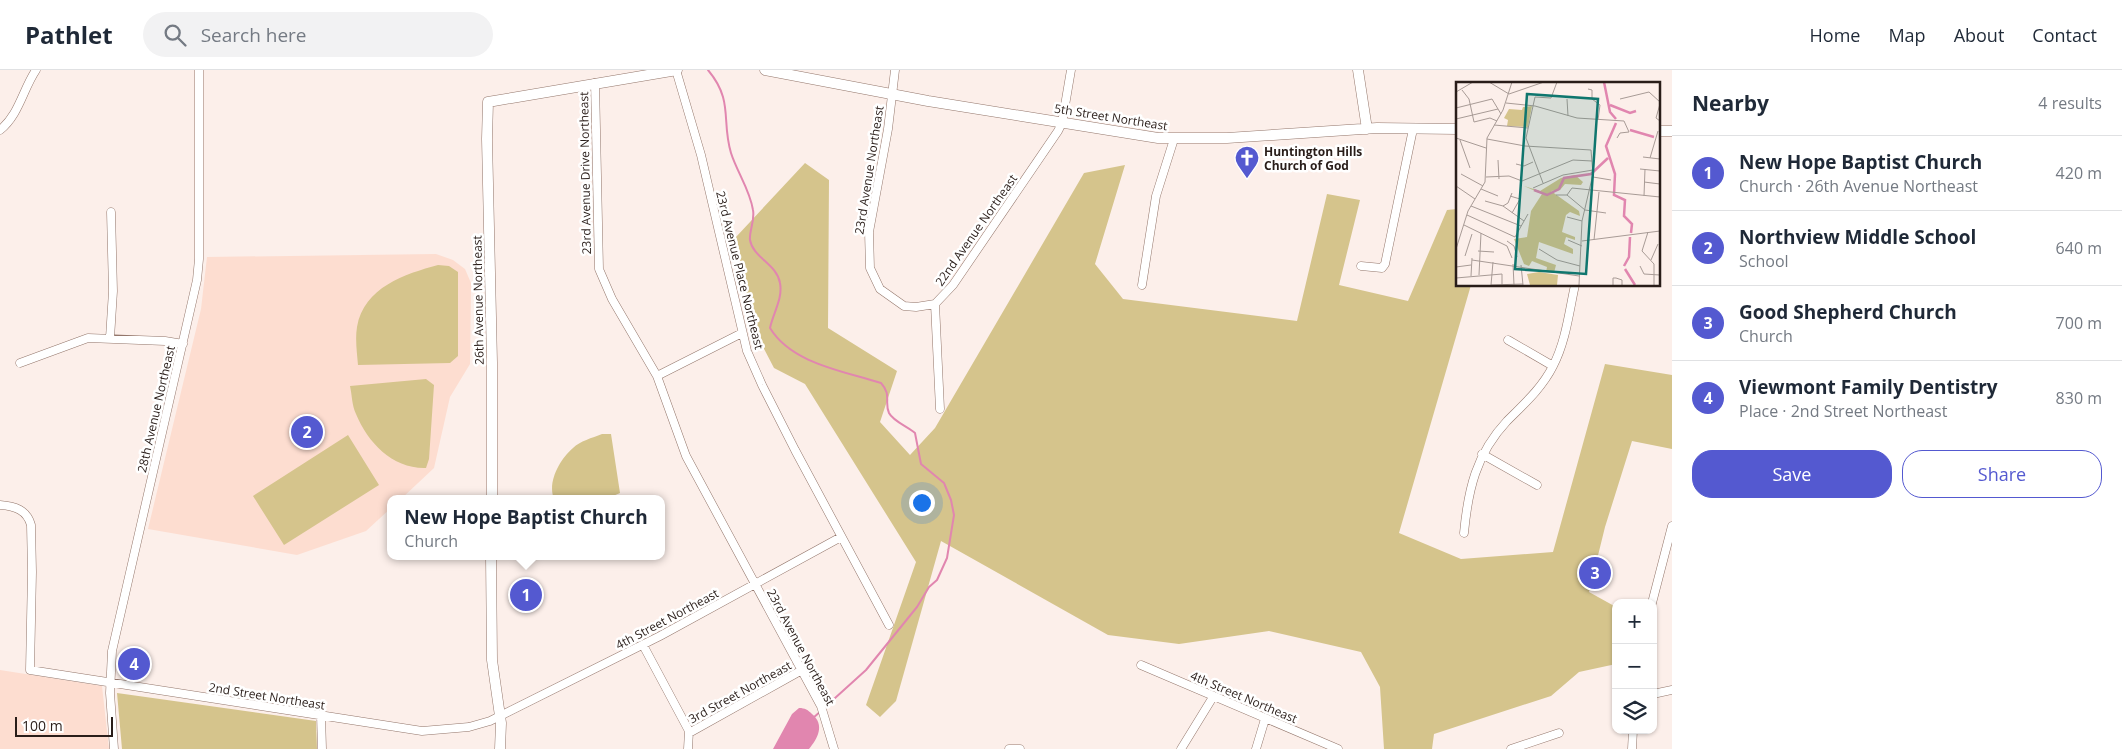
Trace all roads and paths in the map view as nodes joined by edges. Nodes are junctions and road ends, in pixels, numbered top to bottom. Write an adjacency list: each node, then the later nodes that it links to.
1 (36, 70): 14 (street)
2 (199, 70): 24 (street, 28th Avenue Northeast)
3 (677, 70): 8 (street); 21 (street, 23rd Avenue Place Northeast)
4 (765, 70): 9 (street, 5th Street Northeast)
5 (895, 70): 9 (street, 23rd Avenue Northeast)
6 (1071, 70): 10 (street, 22nd Avenue Northeast)
7 (1358, 70): 12 (street)
8 (595, 83): 27 (street, 23rd Avenue Drive Northeast); 31 (street, 26th Avenue Northeast)
9 (892, 94): 10 (street, 5th Street Northeast); 20 (street, 23rd Avenue Northeast)
10 (1062, 123): 15 (street, 5th Street Northeast); 20 (street, 22nd Avenue Northeast)
11 (1413, 128): 12 (street, 5th Street Northeast); 13 (street, 5th Street Northeast); 17 (street)
12 (1368, 129): 15 (street, 5th Street Northeast)
13 (1456, 129)
14 (0, 130)
15 (1174, 139): 18 (street)
16 (111, 212): 22 (street)
17 (1361, 266)
18 (1142, 285)
19 (1575, 286): 26 (street)
20 (935, 304): 28 (street, 22nd Avenue Northeast)
21 (742, 333): 27 (street); 35 (street, 23rd Avenue Place Northeast)
22 (110, 338): 24 (street); 25 (street)
23 (1508, 340): 26 (street)
24 (183, 344): 43 (street, 28th Avenue Northeast)
25 (20, 363)
26 (1554, 366): 29 (street)
27 (657, 376): 37 (street, 23rd Avenue Drive Northeast)
28 (940, 410)
29 (1482, 454): 30 (street); 34 (street)
30 (1537, 485)
31 (492, 495)
32 (0, 504): 43 (street, 2nd Street Northeast)
33 (1672, 526): 38 (street)
34 (1464, 533)
35 (842, 537): 37 (street, 4th Street Northeast); 39 (street, 23rd Avenue Place Northeast)
36 (492, 560): 47 (street)
37 (755, 584): 40 (street, 4th Street Northeast); 42 (street, 23rd Avenue Northeast)
38 (1653, 599)
39 (890, 626)
40 (643, 645): 47 (street, 4th Street Northeast); 50 (street)
41 (1141, 665): 46 (street, 4th Street Northeast)
42 (802, 670): 50 (street, 3rd Street Northeast); 57 (street, 23rd Avenue Northeast)
43 (110, 683): 48 (street, 2nd Street Northeast); 53 (street, 28th Avenue Northeast)
44 (1672, 690): 45 (street)
45 (1657, 693)
46 (1212, 697): 49 (street, 4th Street Northeast); 60 (street)
47 (500, 714): 48 (street, 2nd Street Northeast); 55 (street)
48 (320, 715): 54 (street)
49 (1265, 719): 61 (street); 62 (street, 4th Street Northeast)
50 (689, 733): 56 (street)
51 (1559, 733): 63 (street)
52 (1633, 734): 64 (street)
53 (114, 749)
54 (322, 749)
55 (500, 749)
56 (688, 749)
57 (834, 749)
58 (1009, 749): 59 (street)
59 (1020, 749)
60 (1181, 749)
61 (1256, 749)
62 (1338, 749)
63 (1511, 749)
64 (1632, 749)

